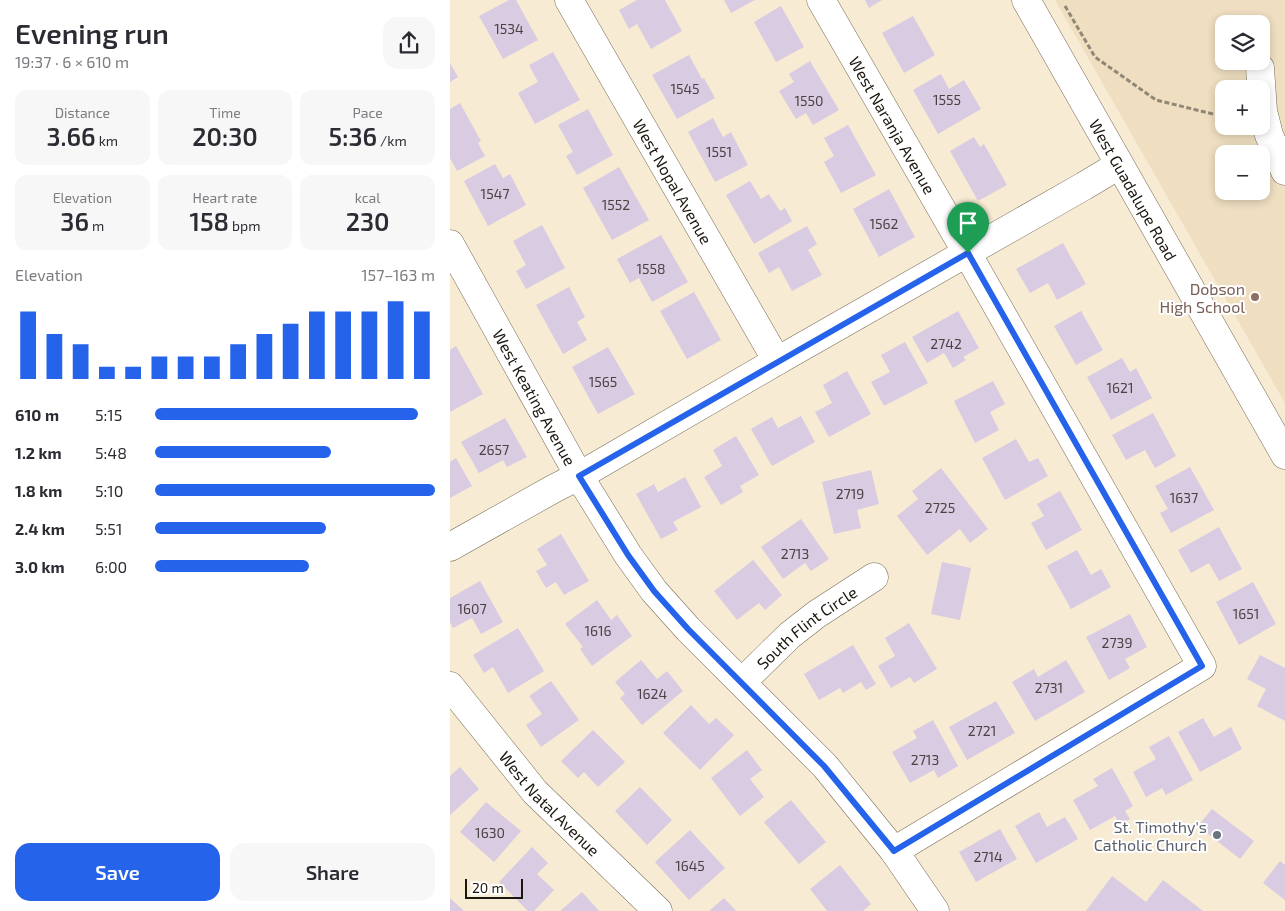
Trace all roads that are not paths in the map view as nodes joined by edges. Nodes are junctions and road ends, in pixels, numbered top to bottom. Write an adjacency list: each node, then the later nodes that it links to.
1 (570, 0): 9 (street, West Nopal Avenue)
2 (821, 0): 8 (street, West Naranja Avenue)
3 (1026, 0): 5 (street, West Guadalupe Road)
4 (1260, 70): 6 (street)
5 (1119, 165): 8 (street); 10 (street, West Guadalupe Road)
6 (1285, 171)
7 (450, 244): 11 (street, West Keating Avenue)
8 (968, 253): 9 (street); 16 (street, West Naranja Avenue)
9 (777, 362): 11 (street)
10 (1285, 456)
11 (579, 476): 12 (street); 14 (street, West Keating Avenue)
12 (450, 547)
13 (874, 577): 14 (street, South Flint Circle)
14 (742, 682): 16 (street, West Keating Avenue)
15 (450, 686): 17 (street, West Natal Avenue)
16 (894, 851): 18 (street, West Keating Avenue)
17 (658, 911)
18 (935, 911)

